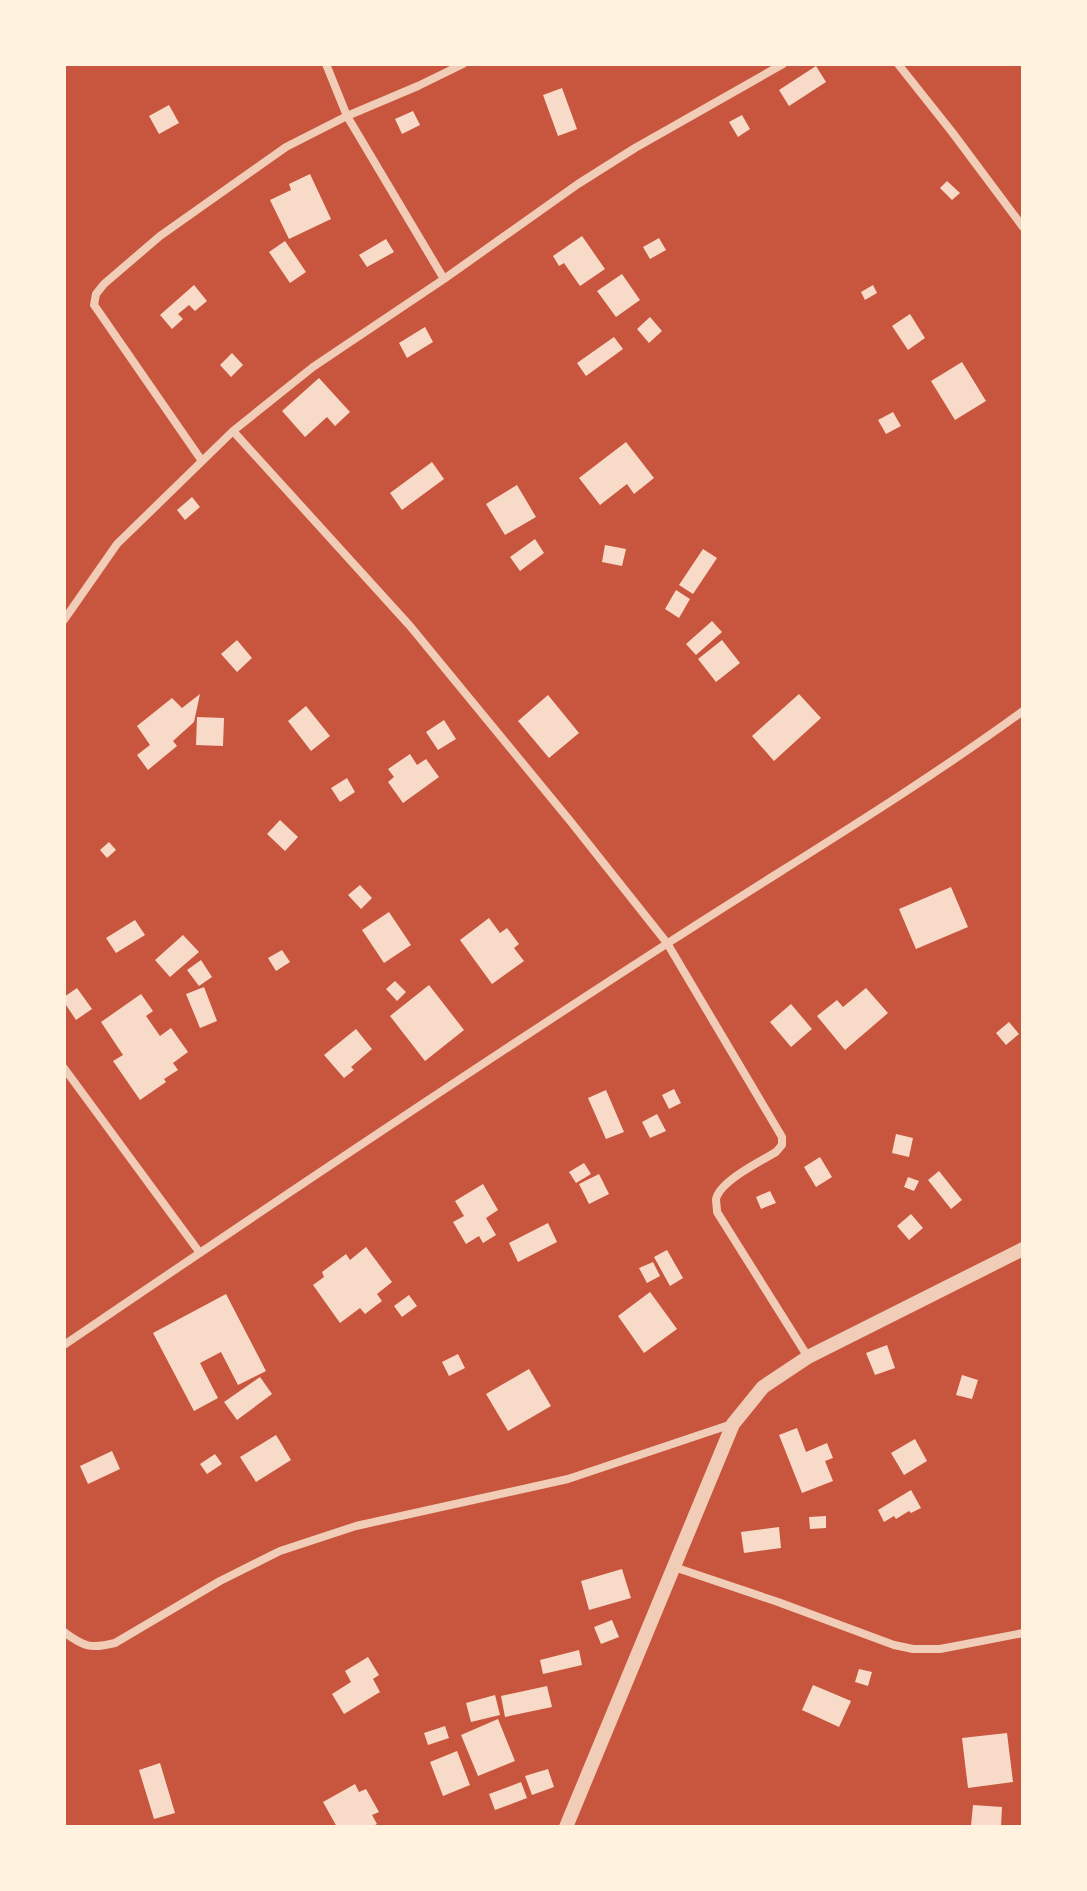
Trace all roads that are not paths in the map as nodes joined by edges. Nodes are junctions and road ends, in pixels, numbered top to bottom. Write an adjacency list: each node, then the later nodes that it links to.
1 (326, 64): 5 (street)
2 (463, 64): 5 (street)
3 (783, 64): 7 (street)
4 (898, 64): 6 (street)
5 (347, 116): 7 (street); 9 (street)
6 (1023, 227)
7 (444, 279): 8 (street)
8 (233, 431): 9 (street); 12 (street)
9 (202, 461): 10 (street)
10 (64, 620)
11 (1023, 711): 12 (street)
12 (667, 943): 15 (street); 17 (street)
13 (64, 1068): 15 (street)
14 (1023, 1249): 17 (street)
15 (200, 1253): 16 (street)
16 (64, 1345)
17 (808, 1357): 18 (street)
18 (733, 1424): 19 (street); 20 (street)
19 (674, 1567): 21 (street); 22 (street)
20 (64, 1632)
21 (1023, 1633)
22 (566, 1827)

